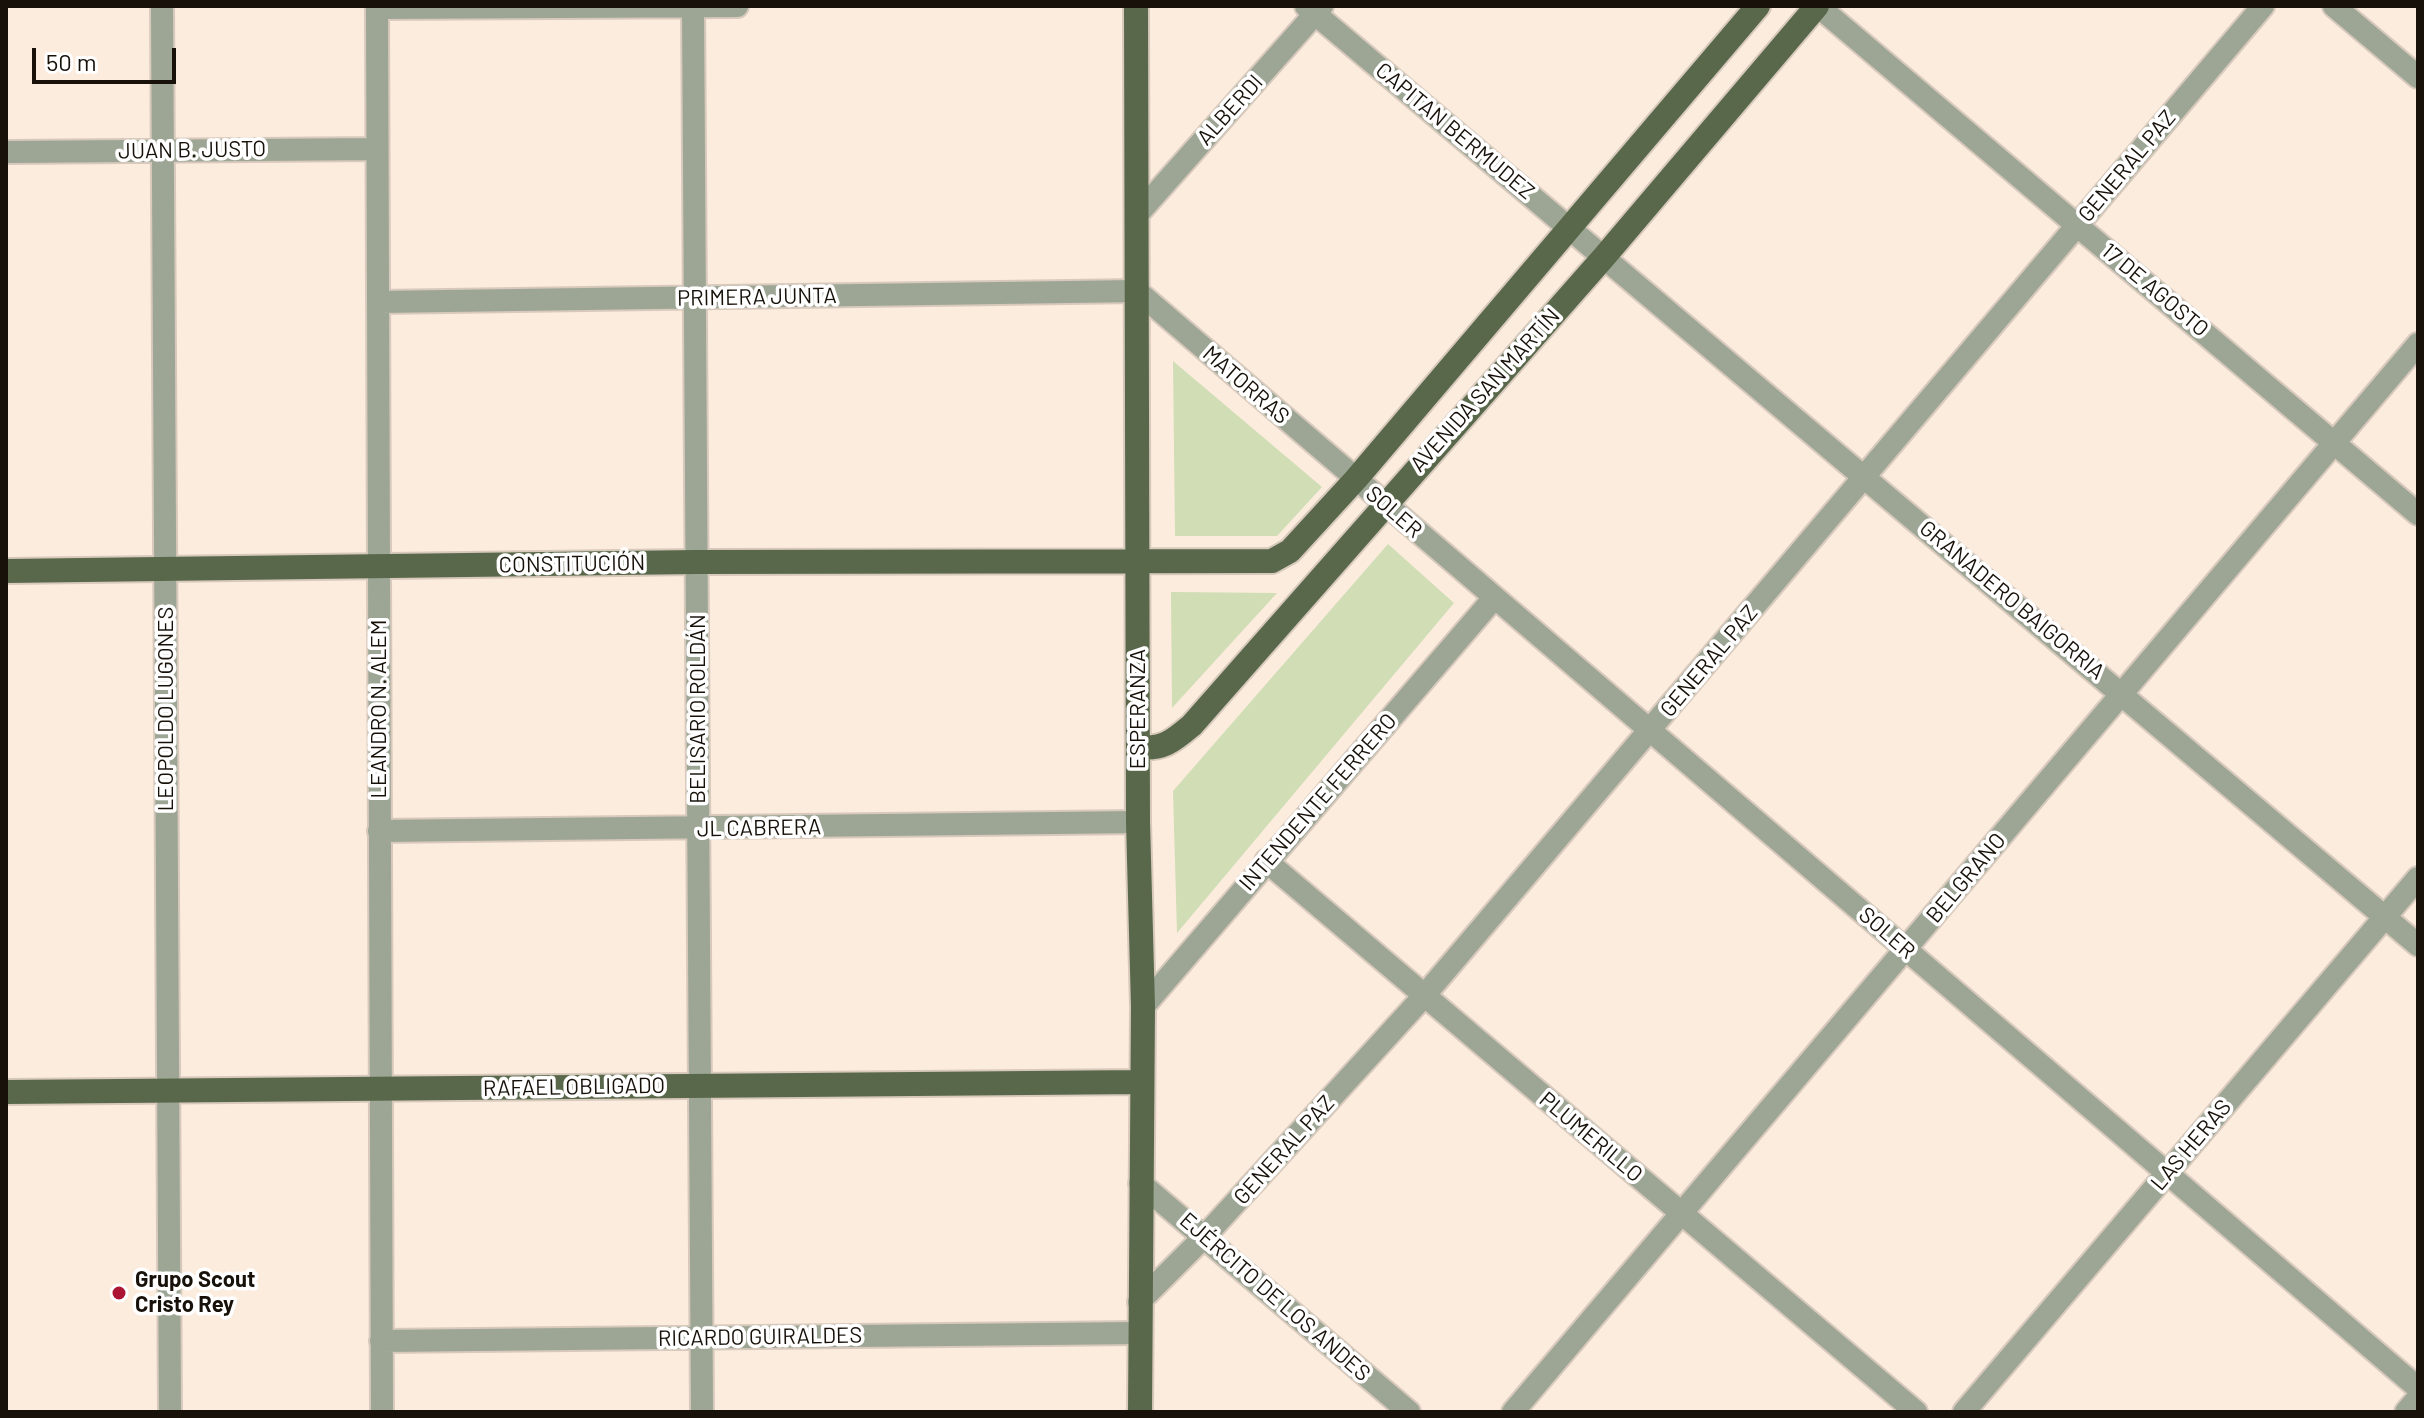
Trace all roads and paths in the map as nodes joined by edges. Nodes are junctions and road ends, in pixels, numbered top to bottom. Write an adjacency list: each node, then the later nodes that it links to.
1 (162, 6): 13 (street, LEOPOLDO LUGONES)
2 (693, 6): 3 (street); 9 (street); 20 (street, BELISARIO ROLDÁN)
3 (737, 6)
4 (1136, 6): 15 (main road, ESPERANZA)
5 (1758, 6): 17 (main road, AVENIDA SAN MARTÍN)
6 (1817, 6): 16 (street, 17 DE AGOSTO); 18 (main road, AVENIDA SAN MARTÍN)
7 (2263, 6): 16 (street, GENERAL PAZ)
8 (2334, 6): 11 (street)
9 (377, 7): 12 (street, LEANDRO N. ALEM)
10 (1315, 9): 15 (street, ALBERDI); 17 (street, CAPITAN BERMUDEZ)
11 (2418, 77)
12 (377, 149): 13 (street, JUAN B. JUSTO); 21 (street, LEANDRO N. ALEM)
13 (163, 150): 14 (street, JUAN B. JUSTO); 31 (street, LEOPOLDO LUGONES)
14 (6, 152)
15 (1137, 215): 19 (main road, ESPERANZA)
16 (2078, 224): 23 (street, 17 DE AGOSTO); 24 (street, GENERAL PAZ)
17 (1570, 227): 18 (street, CAPITAN BERMUDEZ); 25 (main road, AVENIDA SAN MARTÍN)
18 (1604, 257): 24 (street, GRANADERO BAIGORRIA); 26 (main road, AVENIDA SAN MARTÍN)
19 (1137, 291): 20 (street, PRIMERA JUNTA); 25 (street, MATORRAS); 28 (main road, ESPERANZA)
20 (694, 298): 21 (street, PRIMERA JUNTA); 29 (street, BELISARIO ROLDÁN)
21 (378, 302): 30 (street, LEANDRO N. ALEM)
22 (2418, 344): 23 (street, BELGRANO)
23 (2334, 443): 27 (street, 17 DE AGOSTO); 34 (street, BELGRANO)
24 (1865, 476): 34 (street, GRANADERO BAIGORRIA); 35 (street, GENERAL PAZ)
25 (1356, 479): 26 (street, SOLER); 28 (main road, AVENIDA SAN MARTÍN)
26 (1384, 503): 33 (street, SOLER); 36 (main road, AVENIDA SAN MARTÍN)
27 (2418, 514)
28 (1137, 561): 29 (main road, CONSTITUCIÓN); 36 (main road, ESPERANZA)
29 (696, 562): 30 (main road, CONSTITUCIÓN); 38 (street, BELISARIO ROLDÁN)
30 (379, 568): 31 (main road, CONSTITUCIÓN); 39 (street, LEANDRO N. ALEM)
31 (165, 570): 32 (main road, CONSTITUCIÓN); 50 (street, LEOPOLDO LUGONES)
32 (6, 571)
33 (1494, 598): 35 (street, SOLER); 40 (street, INTENDENTE FERRERO)
34 (2122, 693): 42 (street, GRANADERO BAIGORRIA); 44 (street, BELGRANO)
35 (1650, 730): 44 (street, SOLER); 45 (street, GENERAL PAZ)
36 (1138, 747): 37 (main road, ESPERANZA)
37 (1138, 822): 38 (street, JL CABRERA); 46 (main road, ESPERANZA)
38 (699, 829): 39 (street, JL CABRERA); 48 (street, BELISARIO ROLDÁN)
39 (379, 831): 49 (street, LEANDRO N. ALEM)
40 (1266, 861): 45 (street, PLUMERILLO); 46 (street, INTENDENTE FERRERO)
41 (2418, 878): 42 (street, LAS HERAS)
42 (2385, 917): 43 (street, GRANADERO BAIGORRIA); 52 (street, LAS HERAS)
43 (2418, 945)
44 (1906, 949): 52 (street, SOLER); 54 (street, BELGRANO)
45 (1424, 996): 54 (street, PLUMERILLO); 55 (street, GENERAL PAZ)
46 (1143, 1007): 47 (main road, ESPERANZA)
47 (1142, 1082): 48 (main road, RAFAEL OBLIGADO); 53 (main road, ESPERANZA)
48 (701, 1086): 49 (main road, RAFAEL OBLIGADO); 58 (street, BELISARIO ROLDÁN)
49 (380, 1088): 50 (main road, RAFAEL OBLIGADO); 59 (street, LEANDRO N. ALEM)
50 (168, 1090): 51 (main road, RAFAEL OBLIGADO); 62 (street, LEOPOLDO LUGONES)
51 (6, 1092)
52 (2167, 1173): 60 (street, SOLER); 69 (street, LAS HERAS)
53 (1140, 1183): 55 (street, EJÉRCITO DE LOS ANDES); 56 (main road, ESPERANZA)
54 (1681, 1213): 67 (street, BELGRANO); 68 (street, PLUMERILLO)
55 (1205, 1236): 56 (street, GENERAL PAZ); 66 (street, EJÉRCITO DE LOS ANDES)
56 (1139, 1302): 57 (main road, ESPERANZA)
57 (1139, 1333): 58 (street, RICARDO GUIRALDES); 65 (main road, ESPERANZA)
58 (703, 1338): 59 (street, RICARDO GUIRALDES); 64 (street, BELISARIO ROLDÁN)
59 (381, 1341): 63 (street, LEANDRO N. ALEM)
60 (2418, 1388)
61 (2418, 1398): 70 (street)
62 (170, 1412)
63 (382, 1412)
64 (702, 1412)
65 (1140, 1412)
66 (1409, 1412)
67 (1513, 1412)
68 (1916, 1412)
69 (1964, 1412)
70 (2406, 1412)

